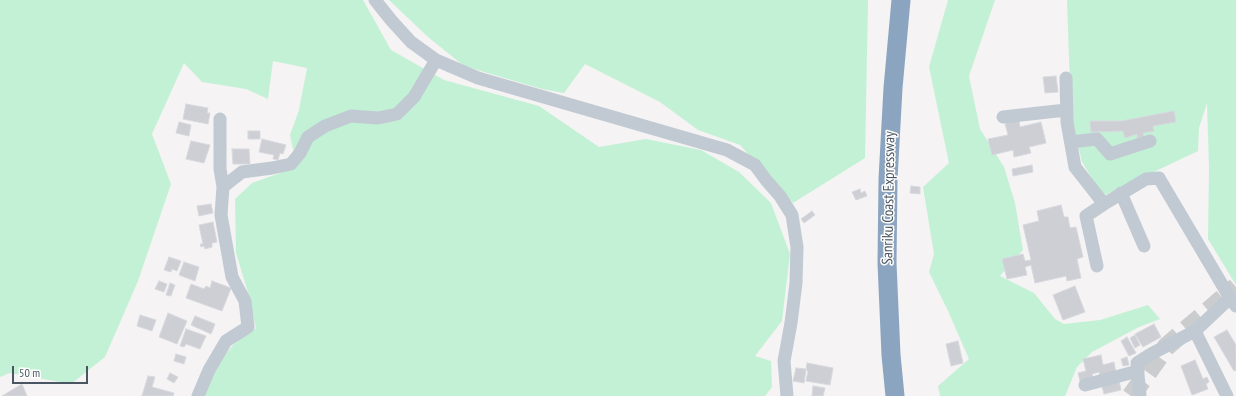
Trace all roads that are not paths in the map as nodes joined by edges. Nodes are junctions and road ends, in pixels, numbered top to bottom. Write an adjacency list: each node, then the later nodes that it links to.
1 (375, 0): 4 (street)
2 (890, 0): 22 (highway, Sanriku Coast Expressway)
3 (901, 0): 23 (highway, Sanriku Coast Expressway)
4 (436, 60): 11 (street); 21 (street)
5 (1066, 78): 6 (street)
6 (1066, 110): 7 (street); 10 (street)
7 (1003, 117)
8 (220, 119): 11 (street)
9 (1150, 141): 10 (street)
10 (1071, 142): 13 (street)
11 (223, 187): 20 (street)
12 (1121, 193): 13 (street); 14 (street); 16 (street)
13 (1104, 204): 15 (street)
14 (1144, 246)
15 (1097, 266)
16 (1233, 302): 17 (street)
17 (1195, 330): 18 (street); 25 (street)
18 (1138, 371): 19 (street); 24 (street)
19 (1085, 385)
20 (198, 396)
21 (788, 396)
22 (883, 396)
23 (895, 396)
24 (1140, 396)
25 (1227, 396)

